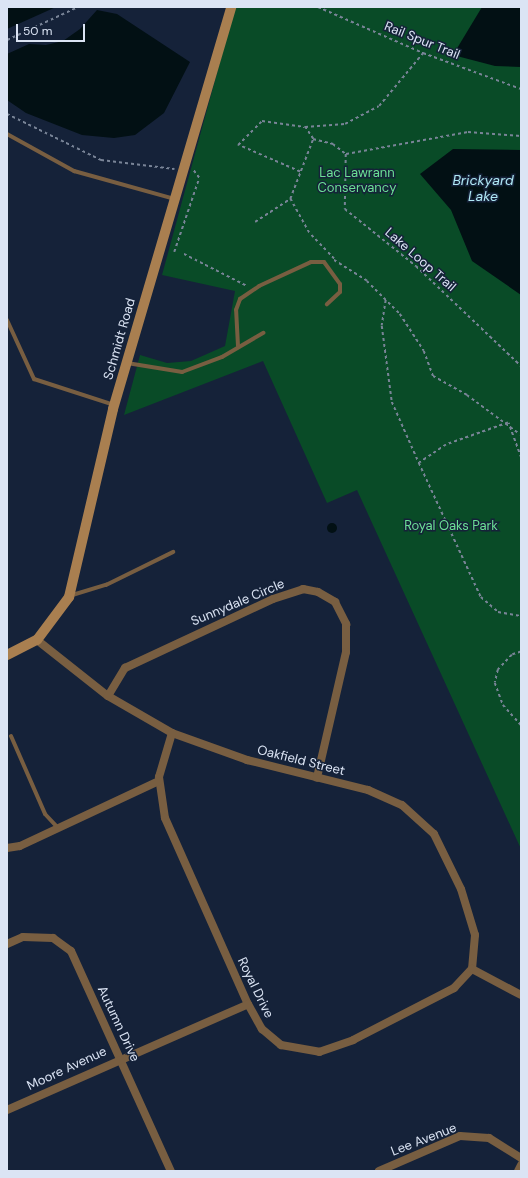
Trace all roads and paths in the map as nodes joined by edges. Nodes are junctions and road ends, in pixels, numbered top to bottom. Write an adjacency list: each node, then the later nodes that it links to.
1 (78, 7): 4 (path)
2 (231, 7): 13 (street, Schmidt Road)
3 (318, 7): 5 (path, Rail Spur Trail)
4 (7, 40)
5 (423, 53): 6 (path, Rail Spur Trail); 8 (path)
6 (521, 89)
7 (7, 114): 13 (path)
8 (305, 127): 11 (path); 14 (path)
9 (7, 134): 15 (lane)
10 (521, 136): 12 (path)
11 (312, 139): 12 (path); 14 (path)
12 (346, 154): 29 (path, Lake Loop Trail)
13 (183, 170): 15 (street, Schmidt Road); 18 (path)
14 (300, 172): 16 (path)
15 (175, 199): 28 (street, Schmidt Road)
16 (290, 200): 17 (path); 20 (path)
17 (255, 222)
18 (174, 252)
19 (184, 254): 22 (path)
20 (334, 259): 21 (path); 23 (path)
21 (327, 264): 22 (lane); 24 (lane)
22 (253, 288): 27 (lane)
23 (386, 300): 31 (path); 34 (path)
24 (327, 304)
25 (7, 320): 30 (lane)
26 (263, 333): 27 (lane)
27 (238, 346): 28 (lane)
28 (127, 363): 30 (street, Schmidt Road)
29 (521, 366)
30 (115, 405): 36 (street, Schmidt Road)
31 (508, 423): 32 (path); 33 (path); 34 (path)
32 (521, 435)
33 (521, 458)
34 (419, 463): 37 (path)
35 (173, 552): 36 (lane)
36 (69, 597): 38 (street, Schmidt Road)
37 (521, 616)
38 (37, 640): 40 (street, Schmidt Road); 41 (street, Oakfield Street)
39 (521, 652): 42 (path)
40 (7, 655)
41 (108, 696): 43 (street, Oakfield Street); 45 (street, Sunnydale Circle)
42 (521, 726)
43 (172, 733): 45 (street, Oakfield Street); 46 (street, Royal Drive)
44 (11, 736): 47 (lane)
45 (317, 778): 50 (street, Oakfield Street)
46 (159, 781): 47 (street); 52 (street, Royal Drive)
47 (57, 828): 48 (street)
48 (7, 848)
49 (7, 944): 53 (street, Autumn Drive)
50 (472, 969): 51 (street); 52 (street, Royal Drive)
51 (521, 995)
52 (248, 1004): 53 (street, Moore Avenue)
53 (120, 1058): 54 (street, Moore Avenue); 57 (street, Autumn Drive)
54 (7, 1110)
55 (521, 1158): 58 (street, Lee Avenue)
56 (521, 1164): 59 (street)
57 (171, 1171)
58 (379, 1171)
59 (518, 1171)

